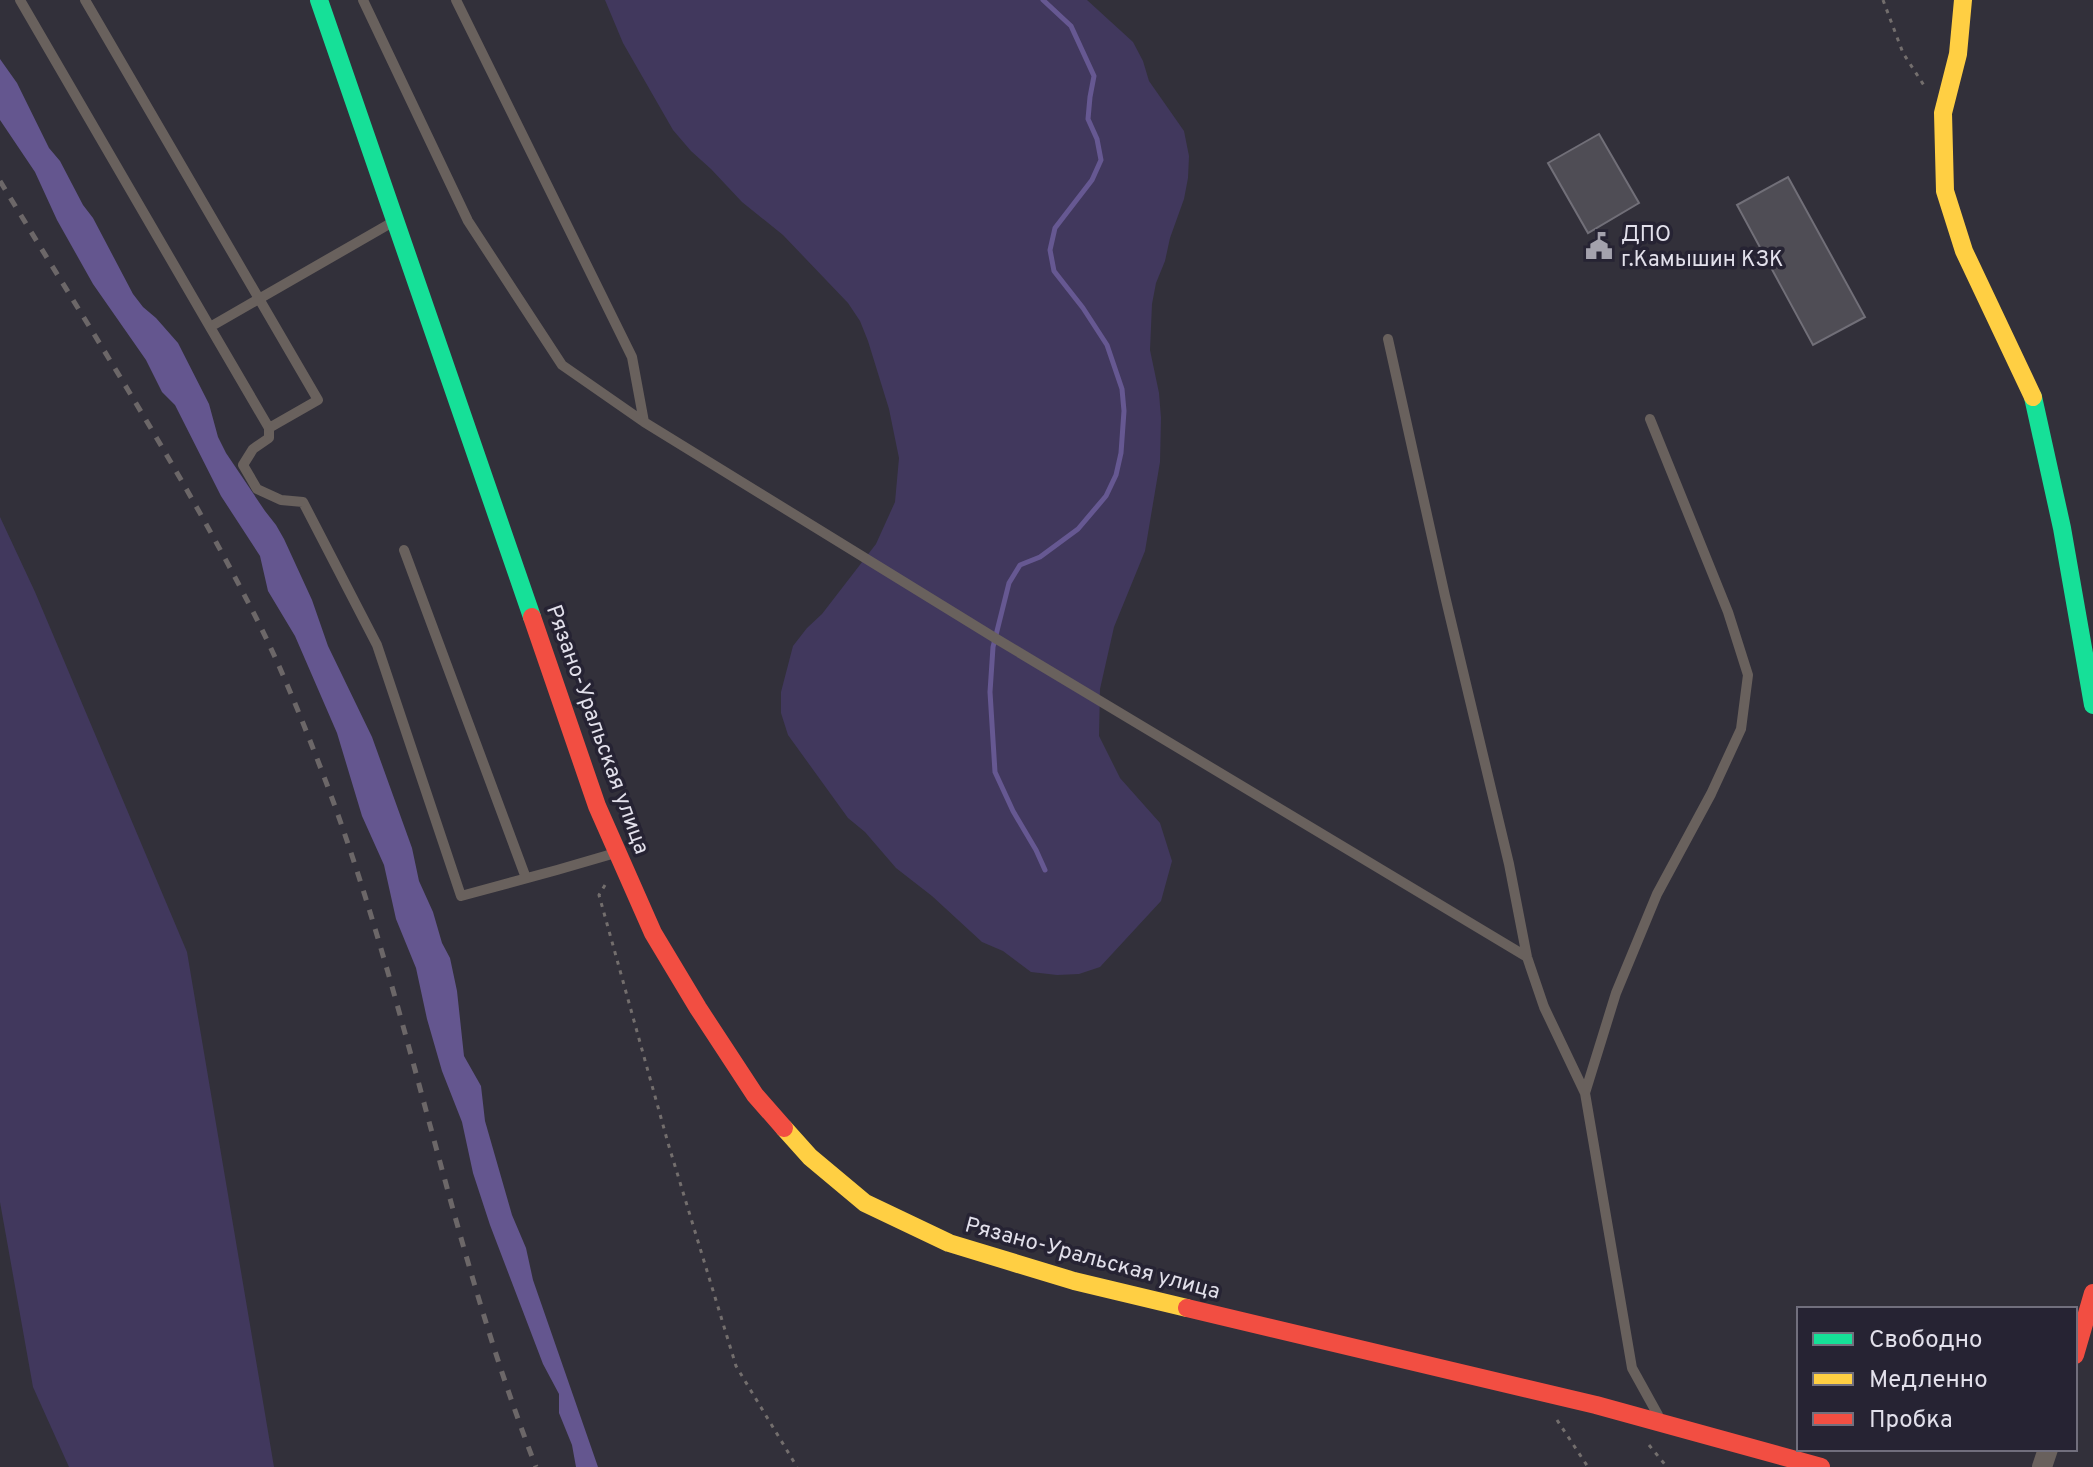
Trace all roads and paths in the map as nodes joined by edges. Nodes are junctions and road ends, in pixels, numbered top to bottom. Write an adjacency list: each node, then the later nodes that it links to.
1 (20, 0): 11 (lane)
2 (85, 0): 10 (lane)
3 (319, 0): 9 (main road, Рязано-Уральская улица)
4 (363, 0): 14 (lane)
5 (456, 0): 14 (lane)
6 (1883, 0): 8 (path)
7 (1963, 0): 8 (main road)
8 (1943, 113): 17 (main road)
9 (396, 220): 10 (lane); 18 (main road, Рязано-Уральская улица)
10 (259, 299): 11 (lane); 15 (lane)
11 (210, 327): 15 (lane)
12 (1388, 339): 20 (lane)
13 (1650, 419): 21 (lane)
14 (644, 422): 20 (lane)
15 (269, 428): 19 (lane)
16 (404, 550): 19 (lane)
17 (2093, 705)
18 (619, 855): 19 (lane); 25 (main road, Рязано-Уральская улица); 26 (path)
19 (526, 878)
20 (1527, 957): 21 (lane)
21 (1585, 1093): 25 (lane)
22 (2093, 1293): 23 (main road)
23 (2077, 1348)
24 (1554, 1416): 27 (path)
25 (1663, 1424): 28 (main road, Рязано-Уральская улица)
26 (797, 1467)
27 (1588, 1467)
28 (1821, 1467)

